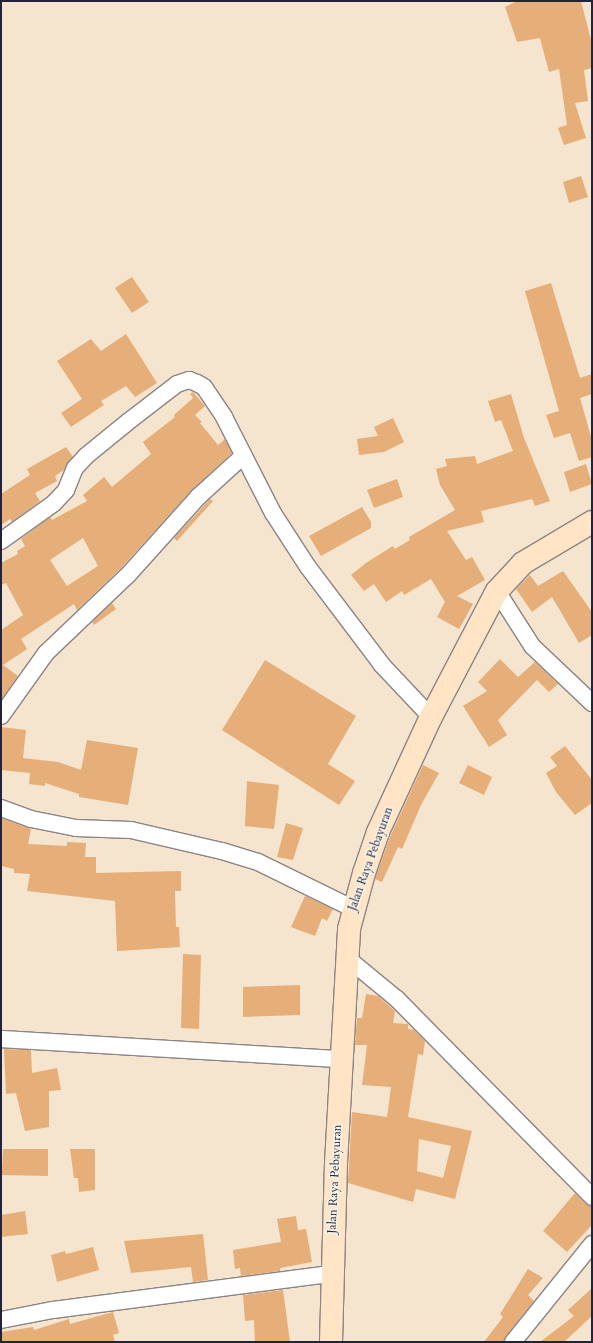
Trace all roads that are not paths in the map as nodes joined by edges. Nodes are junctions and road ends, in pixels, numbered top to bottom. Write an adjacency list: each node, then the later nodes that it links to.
1 (243, 456): 3 (street); 6 (street); 7 (street)
2 (592, 522): 4 (main road, Jalan Raya Pebayuran)
3 (1, 541)
4 (497, 591): 5 (street); 7 (main road, Jalan Raya Pebayuran)
5 (592, 704)
6 (1, 716)
7 (431, 717): 9 (main road, Jalan Raya Pebayuran)
8 (1, 808): 9 (street)
9 (352, 908): 10 (main road, Jalan Raya Pebayuran)
10 (347, 958): 12 (main road, Jalan Raya Pebayuran); 13 (street)
11 (1, 1039): 12 (street)
12 (341, 1059): 15 (main road, Jalan Raya Pebayuran)
13 (592, 1197)
14 (592, 1244): 18 (street)
15 (331, 1274): 16 (street); 17 (main road, Jalan Raya Pebayuran)
16 (1, 1320)
17 (331, 1342)
18 (514, 1342)

